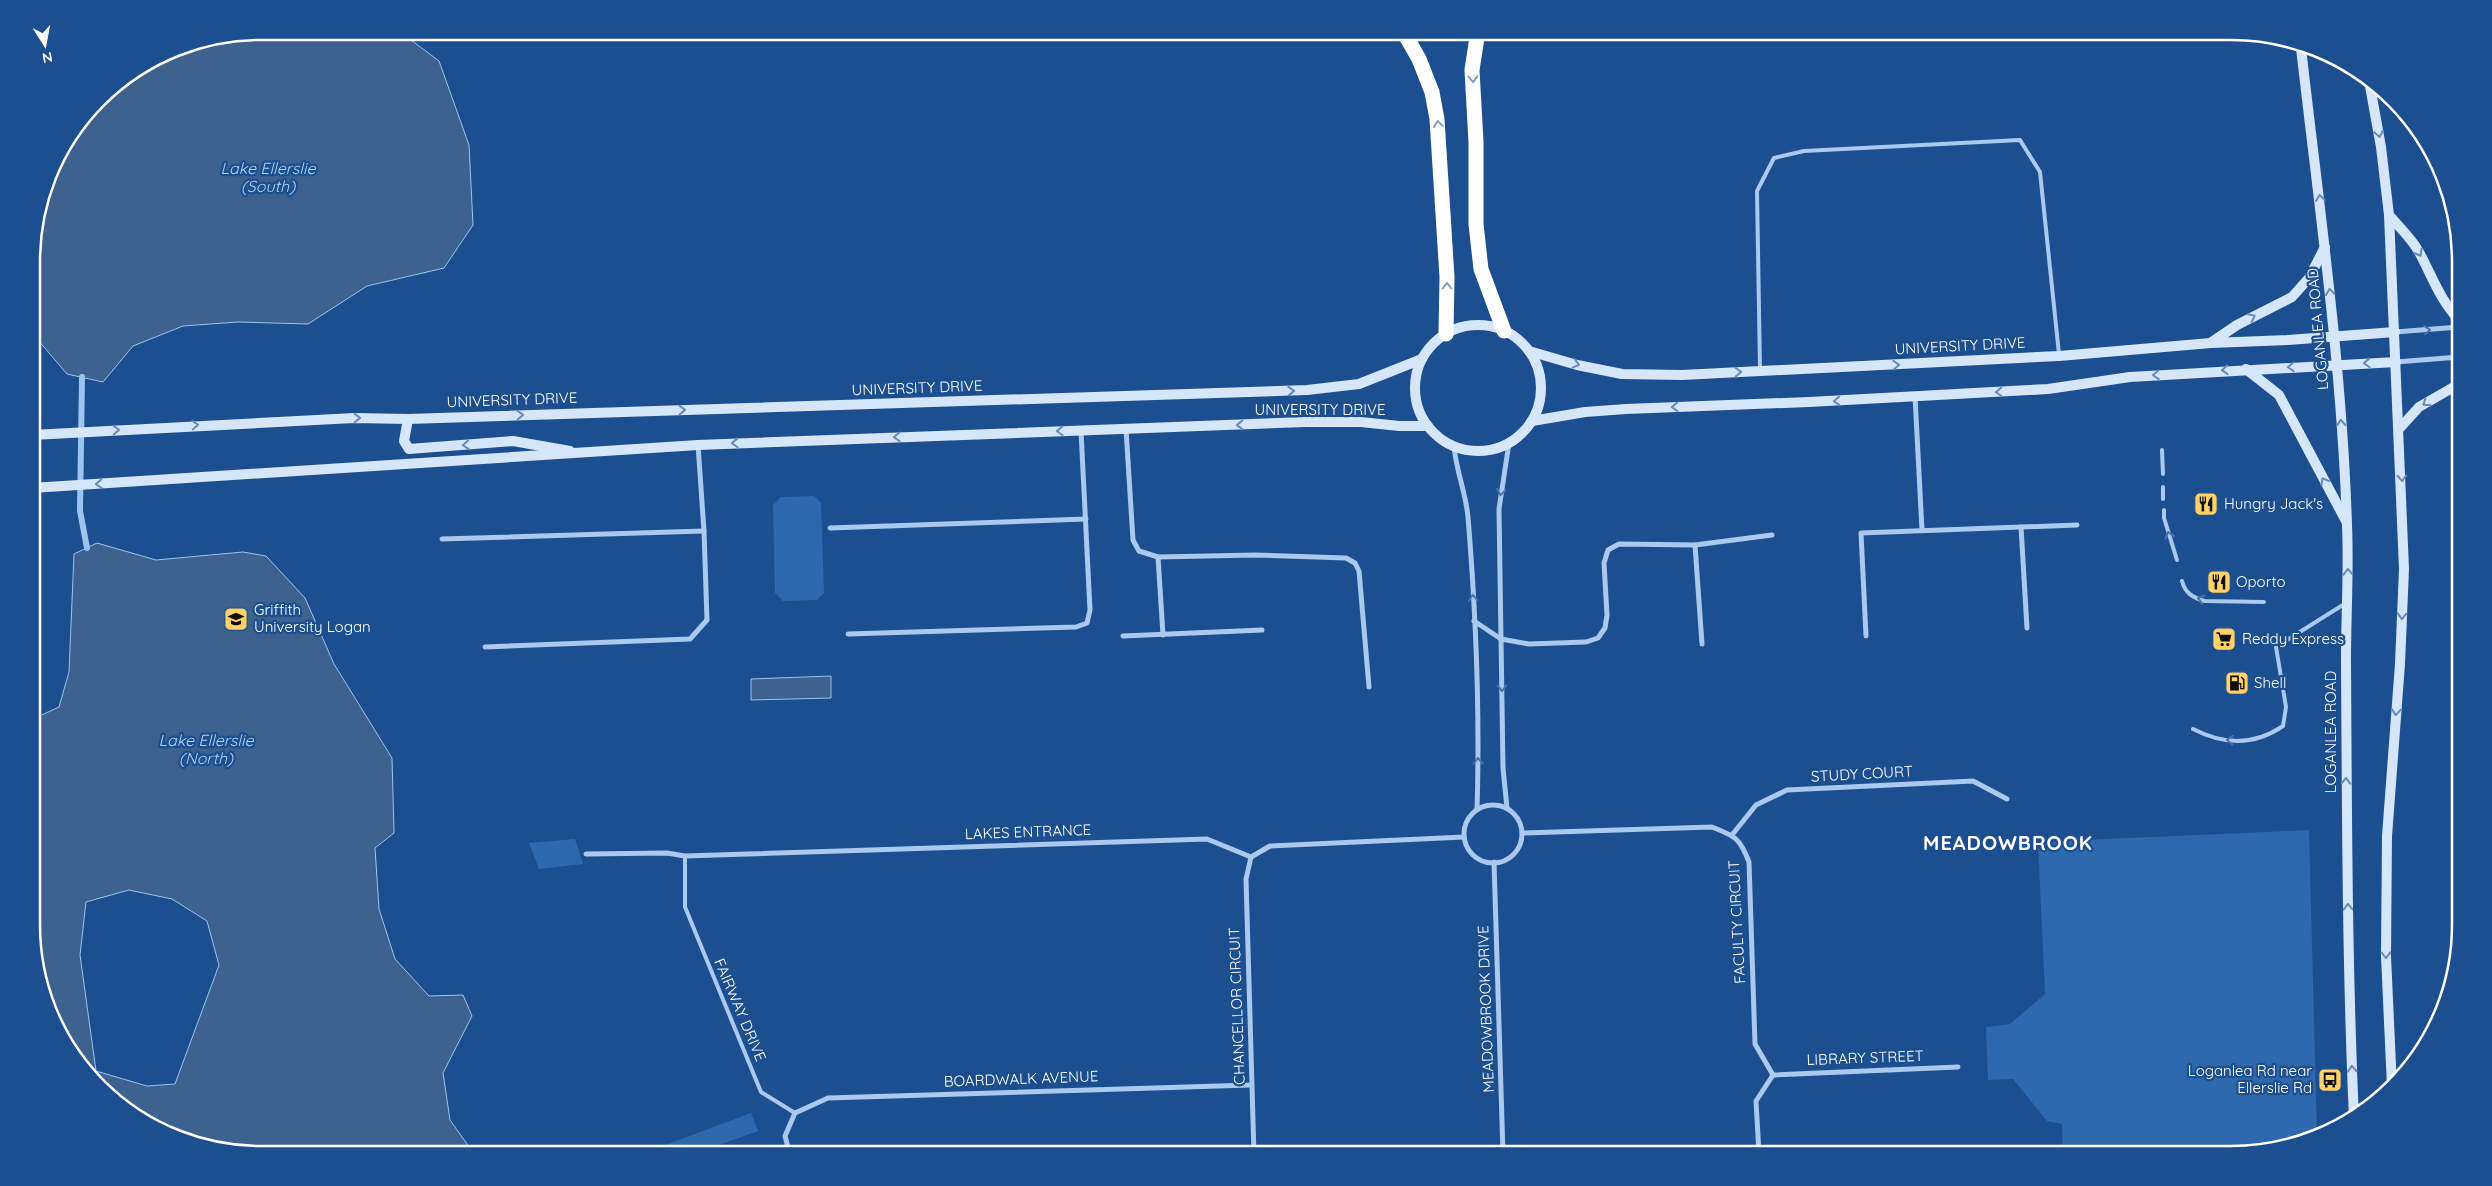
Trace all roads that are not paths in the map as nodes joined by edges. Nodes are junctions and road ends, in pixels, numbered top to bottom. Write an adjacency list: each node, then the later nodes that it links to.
1 (1408, 40): 11 (highway, one-way to 1)
2 (1477, 40): 9 (highway, one-way to 9)
3 (2301, 52): 6 (main road, LOGANLEA ROAD, one-way to 3)
4 (2371, 90): 5 (main road, one-way to 5)
5 (2389, 215): 7 (main road, one-way to 7); 10 (main road)
6 (2326, 246): 12 (main road, LOGANLEA ROAD, one-way to 6); 13 (main road, one-way to 6)
7 (2452, 313)
8 (2452, 328): 10 (street, one-way to 8)
9 (1504, 331): 11 (main road); 14 (main road)
10 (2396, 332): 12 (main road, UNIVERSITY DRIVE); 18 (main road)
11 (1446, 334): 17 (main road)
12 (2334, 336): 13 (main road, UNIVERSITY DRIVE); 19 (main road, LOGANLEA ROAD)
13 (2211, 343): 15 (main road, UNIVERSITY DRIVE)
14 (1529, 351): 21 (main road, UNIVERSITY DRIVE, one-way to 21); 25 (main road)
15 (2059, 356): 21 (main road, UNIVERSITY DRIVE, one-way to 15); 21 (lane)
16 (2452, 357): 18 (street)
17 (1422, 359): 24 (main road, UNIVERSITY DRIVE, one-way to 17); 26 (main road)
18 (2396, 362): 19 (main road, one-way to 19); 28 (main road)
19 (2337, 364): 20 (main road, one-way to 20); 42 (main road, LOGANLEA ROAD, one-way to 19)
20 (2246, 369): 23 (main road, one-way to 23); 42 (main road, one-way to 20)
21 (1760, 371)
22 (2452, 388): 28 (main road, one-way to 28)
23 (1915, 396): 25 (main road, one-way to 25); 47 (street)
24 (408, 419): 30 (main road, UNIVERSITY DRIVE, one-way to 24); 35 (main road, UNIVERSITY DRIVE, one-way to 24)
25 (1532, 421): 31 (main road)
26 (1428, 426): 27 (main road, UNIVERSITY DRIVE, one-way to 27); 33 (main road)
27 (1126, 429): 29 (main road, UNIVERSITY DRIVE); 51 (street)
28 (2399, 429): 80 (main road, one-way to 80)
29 (1081, 430): 32 (main road, UNIVERSITY DRIVE, one-way to 32); 41 (street)
30 (40, 435)
31 (1508, 444): 33 (main road); 63 (street, one-way to 63)
32 (698, 445): 35 (main road, UNIVERSITY DRIVE); 46 (street)
33 (1454, 446): 56 (street, one-way to 33)
34 (2162, 450): 36 (lane)
35 (583, 453): 38 (main road, UNIVERSITY DRIVE, one-way to 38)
36 (2163, 474)
37 (2163, 487): 39 (lane)
38 (40, 488)
39 (2164, 499)
40 (2164, 510): 52 (lane, one-way to 40)
41 (1086, 519): 45 (street); 59 (street)
42 (2347, 524): 55 (main road, LOGANLEA ROAD, one-way to 42)
43 (2077, 525): 44 (street)
44 (2021, 526): 47 (street); 57 (street)
45 (830, 528)
46 (704, 530): 49 (street); 65 (street)
47 (1922, 530): 62 (street)
48 (1772, 535): 50 (street)
49 (442, 539)
50 (1695, 545): 63 (street); 64 (street)
51 (1158, 557): 60 (street); 66 (street)
52 (2177, 560)
53 (2182, 581): 54 (lane, one-way to 53)
54 (2264, 602)
55 (2348, 602): 67 (lane, one-way to 67); 82 (main road, LOGANLEA ROAD, one-way to 55)
56 (1474, 621): 63 (street); 70 (street, one-way to 56)
57 (2027, 628)
58 (1262, 630): 60 (street)
59 (848, 634)
60 (1163, 635): 61 (street)
61 (1123, 636)
62 (1866, 636)
63 (1501, 639): 69 (street, one-way to 69)
64 (1702, 644)
65 (486, 647)
66 (1369, 687)
67 (2193, 729)
68 (2007, 799): 72 (street, STUDY COURT)
69 (1507, 808): 70 (street); 71 (street)
70 (1477, 810): 73 (street)
71 (1522, 833): 72 (street); 77 (street)
72 (1732, 835): 79 (street, FACULTY CIRCUIT)
73 (1464, 837): 76 (street); 77 (street)
74 (586, 854): 75 (street, LAKES ENTRANCE)
75 (684, 856): 76 (street, LAKES ENTRANCE); 83 (lane, FAIRWAY DRIVE)
76 (1251, 857): 81 (street, CHANCELLOR CIRCUIT)
77 (1494, 862): 86 (street, MEADOWBROOK DRIVE)
78 (1958, 1067): 79 (street, LIBRARY STREET)
79 (1773, 1075): 87 (street)
80 (2392, 1076)
81 (1252, 1085): 83 (street, BOARDWALK AVENUE); 85 (street, CHANCELLOR CIRCUIT)
82 (2354, 1109)
83 (795, 1113): 84 (street)
84 (788, 1146)
85 (1254, 1146)
86 (1503, 1146)
87 (1759, 1146)

